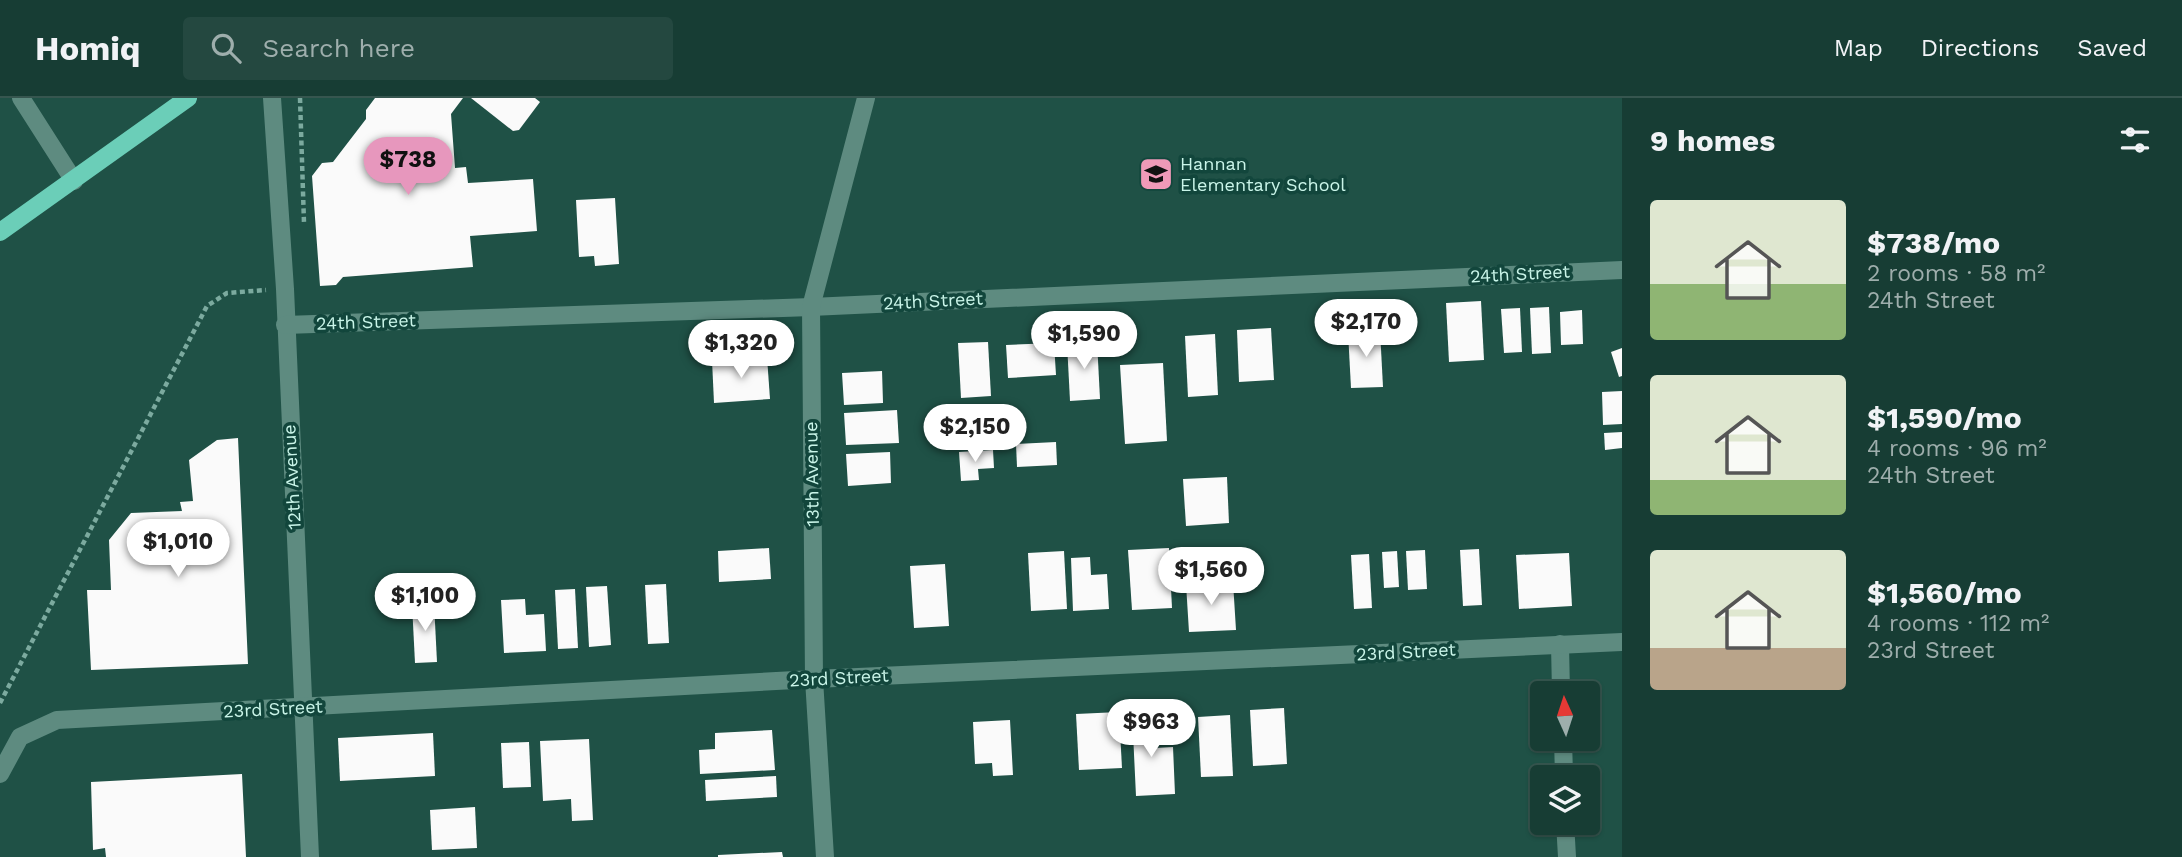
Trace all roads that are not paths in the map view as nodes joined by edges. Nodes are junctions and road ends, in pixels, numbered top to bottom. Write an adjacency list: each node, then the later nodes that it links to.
1 (21, 98): 5 (street)
2 (188, 98): 5 (main road)
3 (272, 98): 9 (street, 12th Avenue)
4 (866, 98): 8 (street, 13th Avenue)
5 (74, 181): 6 (main road)
6 (0, 232)
7 (1622, 270): 8 (street, 24th Street)
8 (811, 307): 9 (street, 24th Street); 12 (street, 13th Avenue)
9 (285, 325): 14 (street, 12th Avenue)
10 (1622, 642): 11 (street, 23rd Street)
11 (1559, 644): 12 (street, 23rd Street); 13 (street)
12 (814, 679): 14 (street, 23rd Street); 18 (street, 13th Avenue)
13 (1561, 681)
14 (302, 707): 15 (street, 23rd Street); 17 (street, 12th Avenue)
15 (0, 774)
16 (1566, 835): 19 (street)
17 (310, 857)
18 (825, 857)
19 (1567, 857)

